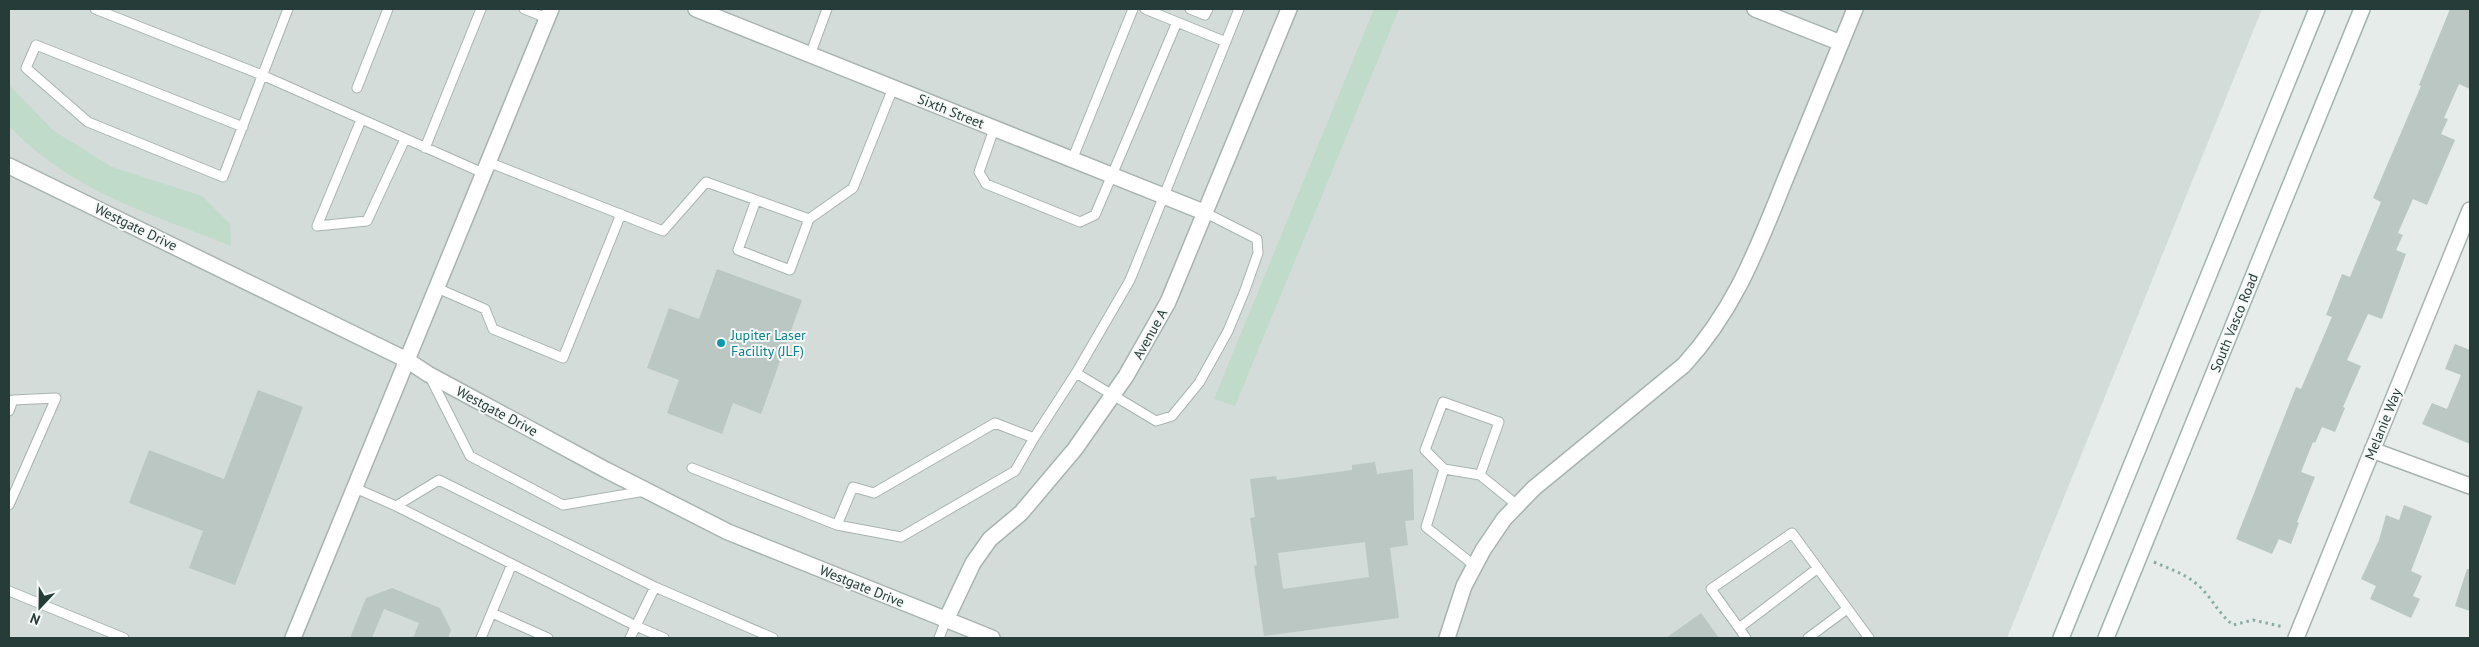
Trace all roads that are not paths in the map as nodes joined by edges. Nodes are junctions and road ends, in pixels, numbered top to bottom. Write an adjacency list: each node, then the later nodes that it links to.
1 (95, 9): 23 (lane)
2 (288, 9): 23 (lane)
3 (388, 9): 24 (lane)
4 (481, 9): 30 (lane)
5 (524, 9): 18 (lane)
6 (696, 9): 22 (street, Sixth Street)
7 (827, 9): 22 (lane)
8 (1133, 9): 31 (lane)
9 (1144, 9): 19 (lane)
10 (1190, 9): 11 (lane)
11 (1208, 9)
12 (1239, 9): 20 (lane)
13 (1289, 9): 38 (street, Avenue A)
14 (1756, 9): 21 (street)
15 (1855, 9): 21 (street)
16 (2317, 9): 83 (street)
17 (2362, 9): 84 (street, South Vasco Road)
18 (549, 13): 33 (street)
19 (1176, 22): 20 (lane); 34 (lane)
20 (1226, 42): 35 (lane)
21 (1841, 43): 55 (street)
22 (810, 55): 25 (street, Sixth Street)
23 (262, 75): 26 (lane); 27 (lane)
24 (357, 88)
25 (892, 88): 28 (street, Sixth Street); 40 (lane)
26 (361, 120): 29 (lane); 29 (lane)
27 (243, 127): 27 (lane)
28 (994, 128): 31 (street, Sixth Street); 34 (lane)
29 (405, 139): 30 (lane)
30 (425, 148): 33 (lane)
31 (1072, 160): 34 (street, Sixth Street)
32 (9, 166): 42 (street, Westgate Drive)
33 (486, 168): 39 (lane); 41 (street)
34 (1112, 176): 35 (street, Sixth Street)
35 (1163, 197): 38 (street, Sixth Street); 43 (lane)
36 (756, 200): 39 (lane); 40 (lane); 40 (lane)
37 (2470, 210): 48 (street, Melanie Way)
38 (1206, 213): 45 (street, Avenue A); 45 (lane)
39 (620, 214): 41 (lane)
40 (809, 219)
41 (437, 288): 42 (street)
42 (407, 360): 44 (street, Westgate Drive); 53 (street)
43 (1076, 373): 45 (lane); 47 (lane)
44 (428, 374): 54 (street, Westgate Drive); 54 (lane)
45 (1113, 394): 66 (street, Avenue A)
46 (9, 411): 56 (lane)
47 (1034, 438): 58 (lane); 58 (lane)
48 (2372, 450): 52 (street); 69 (street, Melanie Way)
49 (692, 468): 58 (lane)
50 (1444, 469): 51 (lane); 51 (lane); 60 (lane)
51 (1480, 476): 55 (lane)
52 (2470, 486)
53 (355, 488): 57 (lane); 71 (street)
54 (647, 491): 66 (street, Westgate Drive)
55 (1517, 505): 60 (street)
56 (9, 506)
57 (396, 506): 59 (lane); 62 (lane)
58 (837, 525)
59 (512, 564): 65 (lane); 67 (lane)
60 (1475, 566): 79 (street)
61 (1818, 568): 64 (lane); 68 (lane); 68 (lane)
62 (655, 587): 67 (lane); 76 (lane)
63 (9, 591): 70 (lane)
64 (1848, 609): 81 (lane); 82 (lane)
65 (492, 612): 72 (lane); 73 (lane)
66 (946, 620): 77 (lane); 78 (street, Westgate Drive)
67 (636, 626): 74 (lane); 75 (lane)
68 (1739, 628): 80 (lane)
69 (2297, 635)
70 (124, 638)
71 (293, 638)
72 (481, 638)
73 (548, 638)
74 (630, 638)
75 (664, 638)
76 (773, 638)
77 (939, 638)
78 (992, 638)
79 (1447, 638)
80 (1746, 638)
81 (1808, 638)
82 (1869, 638)
83 (2061, 638)
84 (2106, 638)

